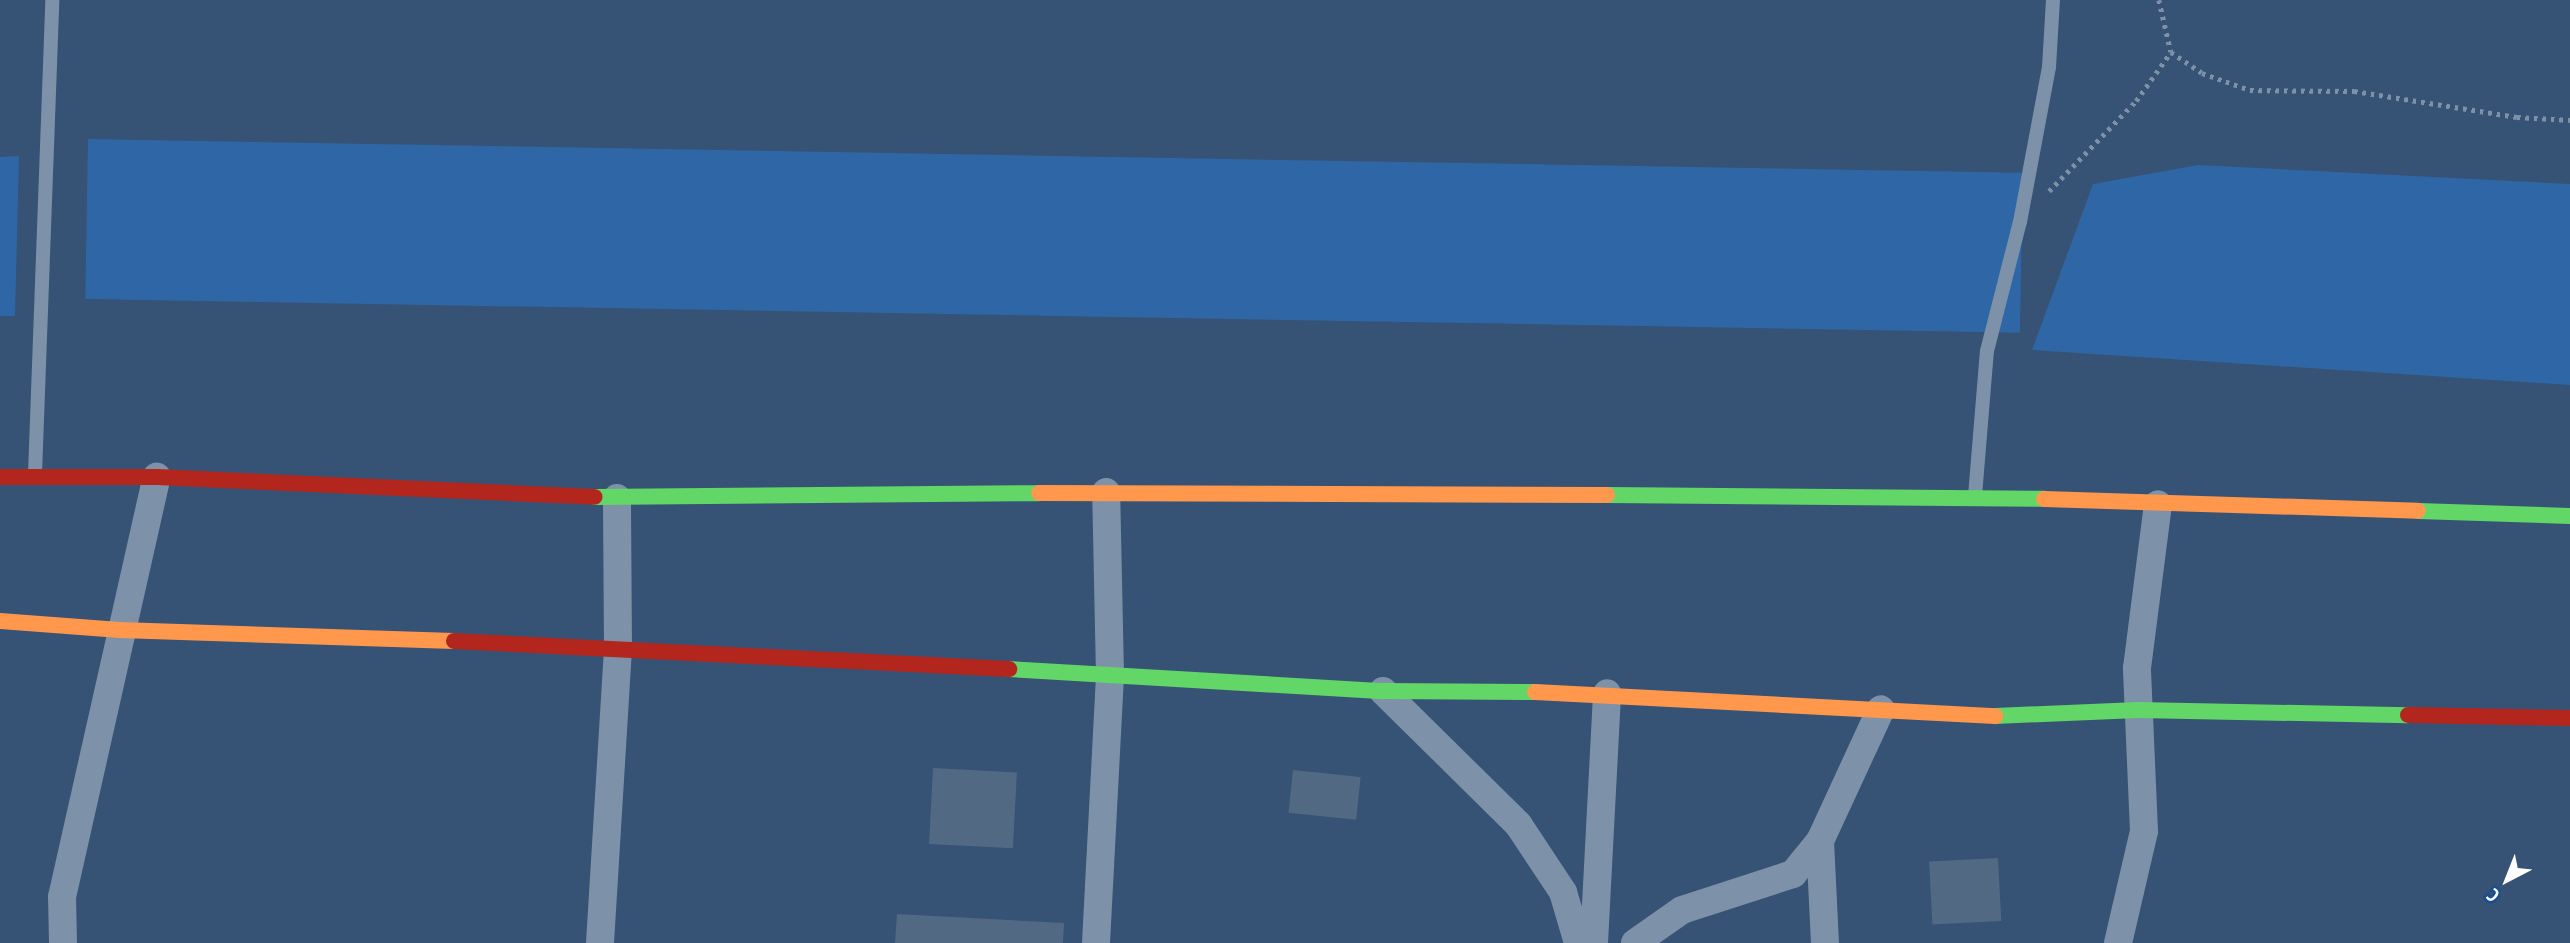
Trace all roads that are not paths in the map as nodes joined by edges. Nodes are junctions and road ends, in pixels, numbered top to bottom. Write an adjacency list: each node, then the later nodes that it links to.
1 (52, 0): 5 (lane)
2 (2053, 0): 7 (lane)
3 (0, 477): 5 (street)
4 (158, 477): 5 (street); 8 (street); 12 (street)
5 (35, 479)
6 (1106, 492): 7 (street); 8 (street); 14 (street)
7 (1975, 497): 9 (street)
8 (617, 498): 13 (street)
9 (2158, 504): 10 (street); 18 (street)
10 (2570, 516)
11 (0, 621): 12 (street)
12 (120, 630): 13 (street); 22 (street)
13 (618, 647): 14 (street); 23 (street)
14 (1111, 676): 15 (street); 24 (street)
15 (1382, 691): 16 (street); 25 (street)
16 (1607, 693): 17 (street); 26 (street)
17 (1881, 709): 18 (street); 20 (street)
18 (2138, 710): 19 (street); 28 (street)
19 (2570, 718)
20 (1820, 841): 21 (street); 27 (street)
21 (1641, 941)
22 (63, 943)
23 (600, 943)
24 (1096, 943)
25 (1578, 943)
26 (1594, 943)
27 (1825, 943)
28 (2118, 943)

